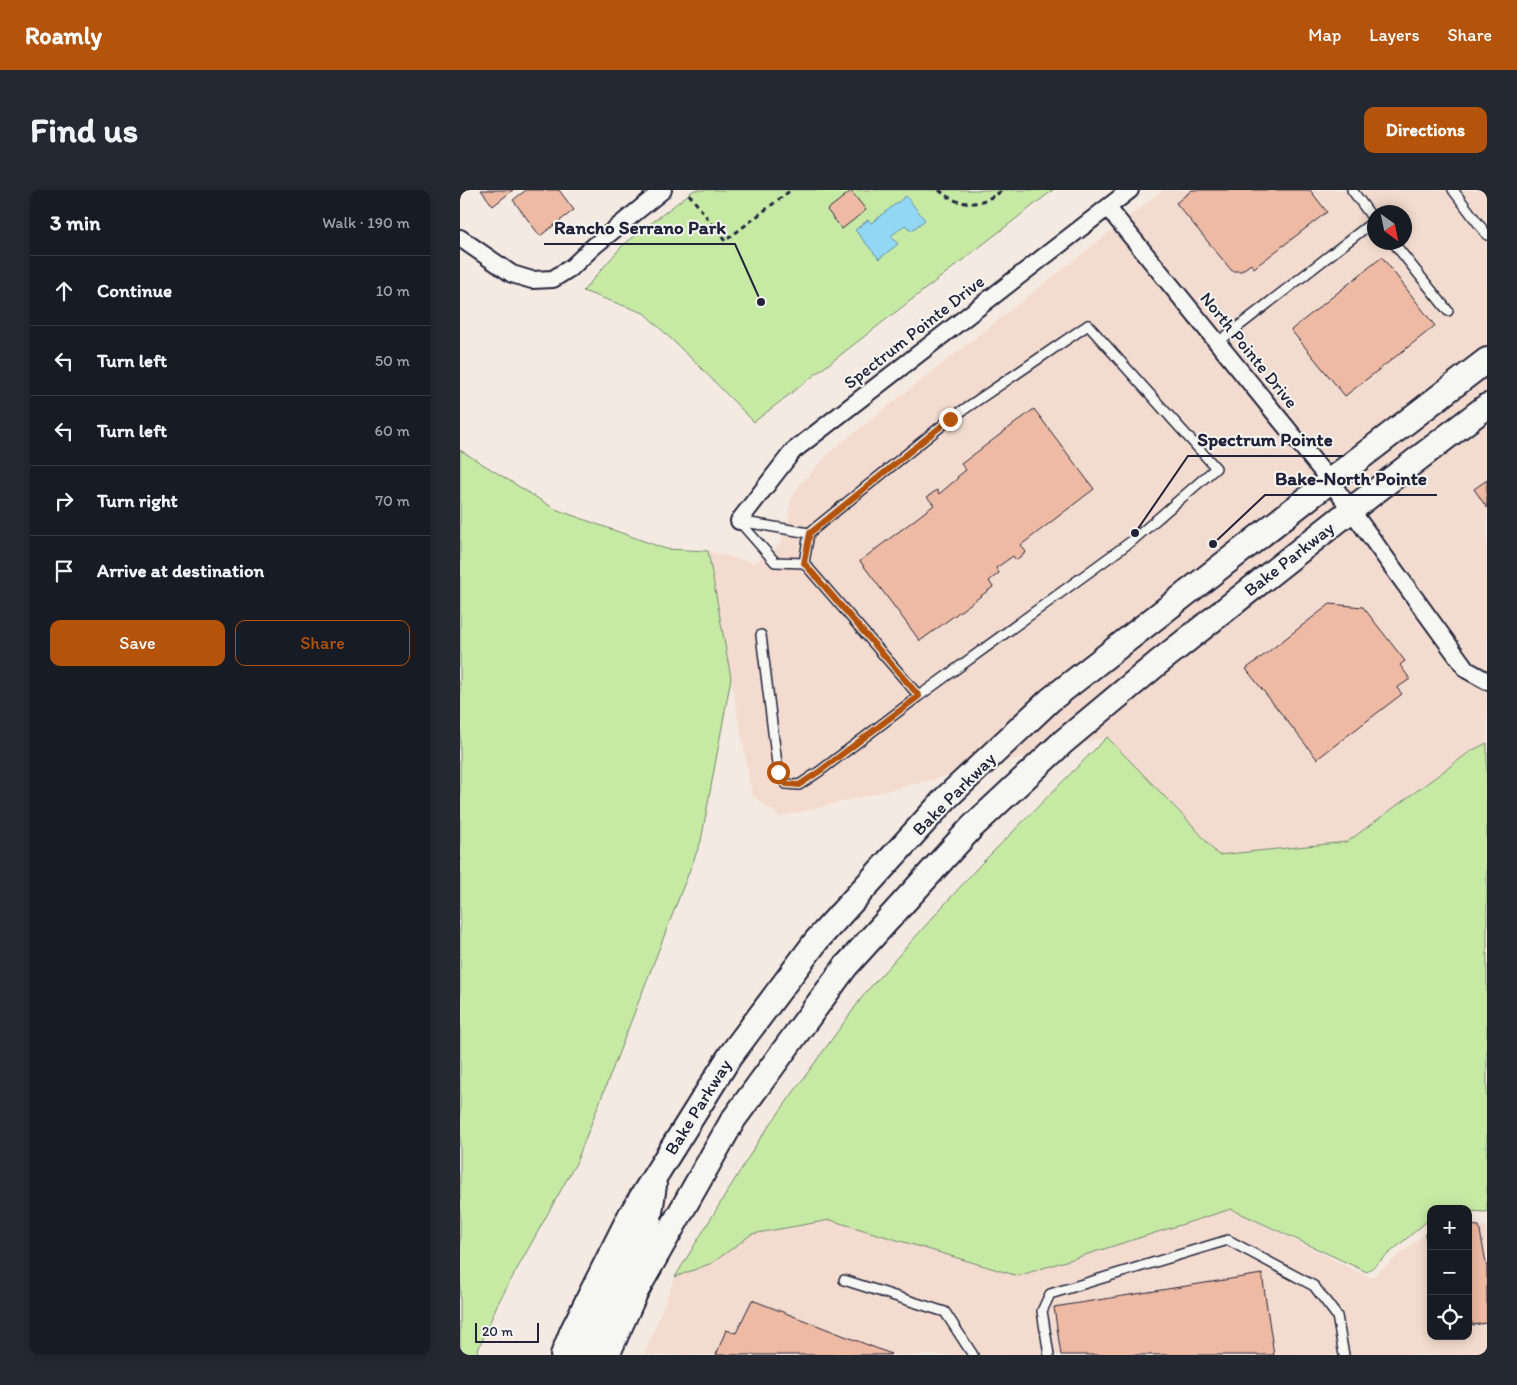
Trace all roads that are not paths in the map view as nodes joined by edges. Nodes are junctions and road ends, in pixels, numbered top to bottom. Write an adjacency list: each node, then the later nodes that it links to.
1 (663, 190): 9 (street)
2 (1130, 190): 5 (street, Spectrum Pointe Drive)
3 (1352, 190): 6 (lane)
4 (1453, 190): 8 (lane)
5 (1108, 208): 12 (street, North Pointe Drive); 17 (street, Spectrum Pointe Drive)
6 (1367, 210)
7 (1367, 226): 12 (lane)
8 (1487, 235)
9 (460, 238)
10 (1399, 250): 11 (lane)
11 (1448, 311)
12 (1218, 343): 15 (street, North Pointe Drive)
13 (1487, 360): 15 (main road, Bake Parkway)
14 (1487, 406): 16 (main road, Bake Parkway)
15 (1330, 481): 16 (street, North Pointe Drive); 23 (main road, Bake Parkway)
16 (1351, 510): 21 (street, North Pointe Drive); 27 (main road, Bake Parkway)
17 (739, 521): 18 (lane); 19 (lane)
18 (810, 533): 19 (lane); 22 (lane)
19 (804, 563): 22 (lane)
20 (761, 635): 22 (lane)
21 (1487, 681)
22 (919, 696)
23 (655, 1176): 25 (main road, Bake Parkway); 26 (main road)
24 (844, 1280): 28 (lane)
25 (563, 1355)
26 (583, 1355)
27 (607, 1355)
28 (973, 1355)
29 (1049, 1355): 30 (lane)
30 (1344, 1355)

